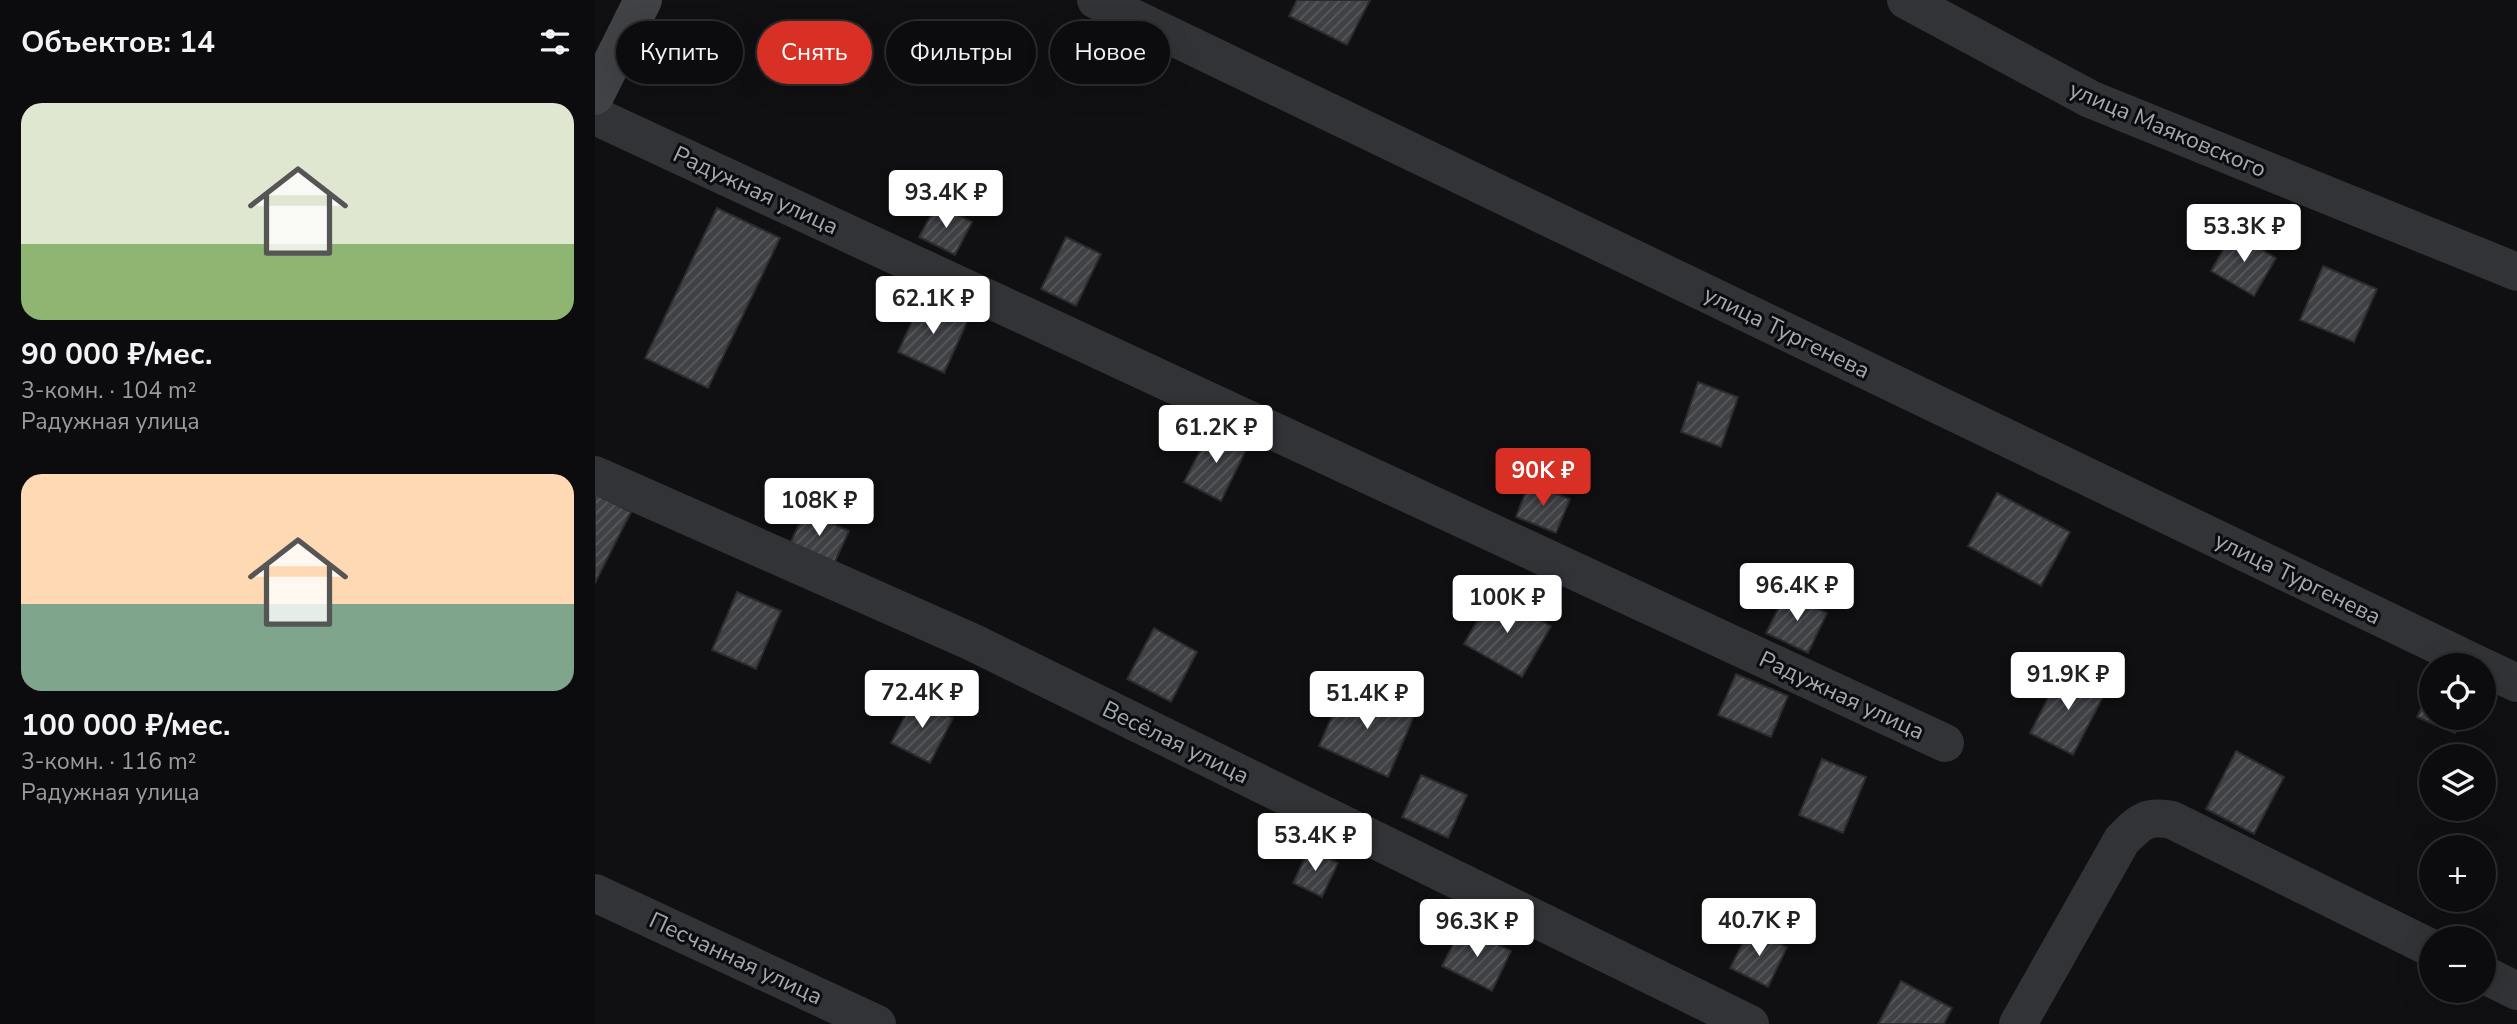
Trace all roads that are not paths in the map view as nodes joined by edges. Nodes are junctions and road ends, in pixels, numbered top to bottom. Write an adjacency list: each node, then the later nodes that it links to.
1 (643, 0): 4 (main road)
2 (1095, 0): 8 (street, улица Тургенева)
3 (1906, 0): 6 (street, улица Маяковского)
4 (595, 96)
5 (595, 116): 11 (street, Радужная улица)
6 (2517, 272)
7 (595, 475): 17 (street, Весёлая улица)
8 (2454, 653)
9 (2496, 673): 10 (street, улица Тургенева)
10 (2517, 683)
11 (1945, 743)
12 (595, 893): 16 (street, Песчанная улица)
13 (2419, 942): 18 (street)
14 (2496, 980): 15 (street)
15 (2517, 991)
16 (877, 1024)
17 (1750, 1024)
18 (2018, 1024)

